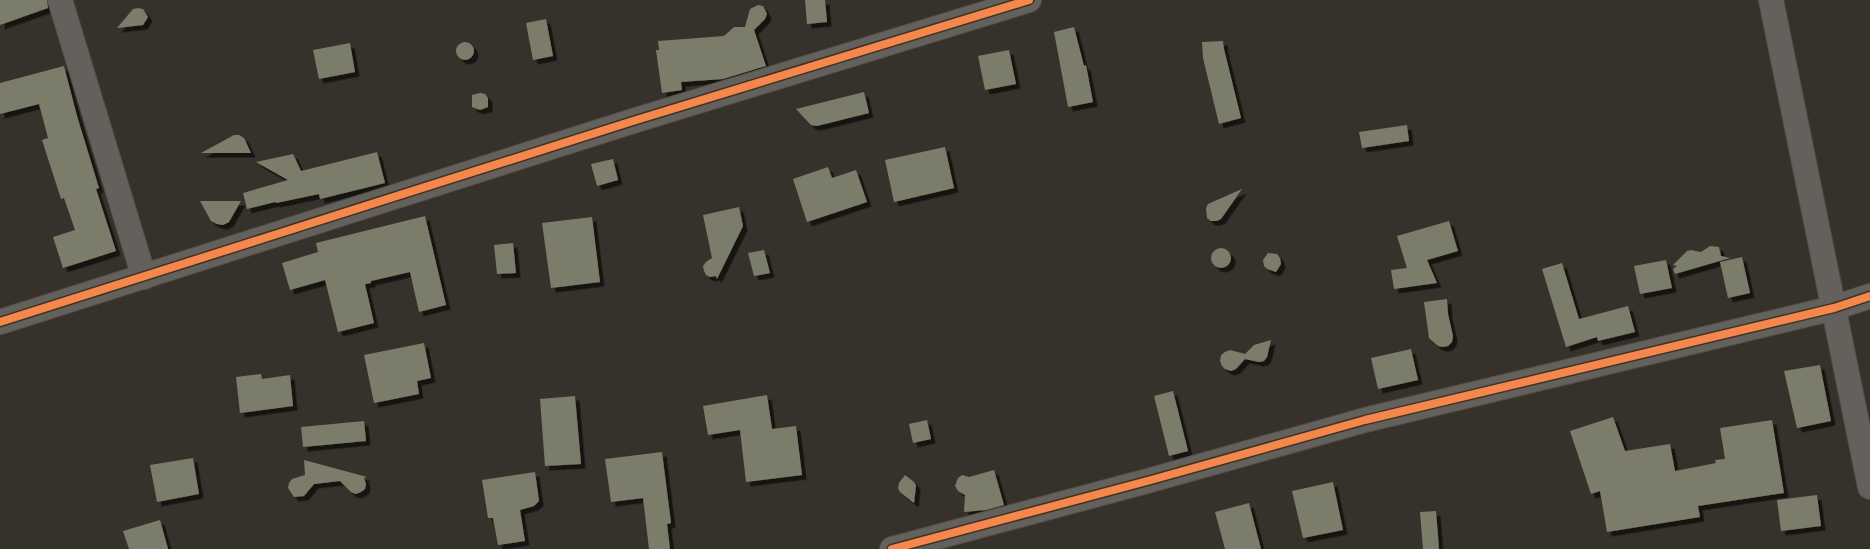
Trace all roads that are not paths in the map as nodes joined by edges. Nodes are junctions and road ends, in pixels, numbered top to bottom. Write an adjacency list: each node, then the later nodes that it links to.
1 (60, 0): 4 (street)
2 (1029, 0): 4 (street)
3 (1771, 0): 6 (street)
4 (144, 278): 7 (street)
5 (1870, 296): 6 (street)
6 (1834, 308): 8 (street); 9 (street)
7 (0, 322)
8 (1870, 487)
9 (892, 549)

